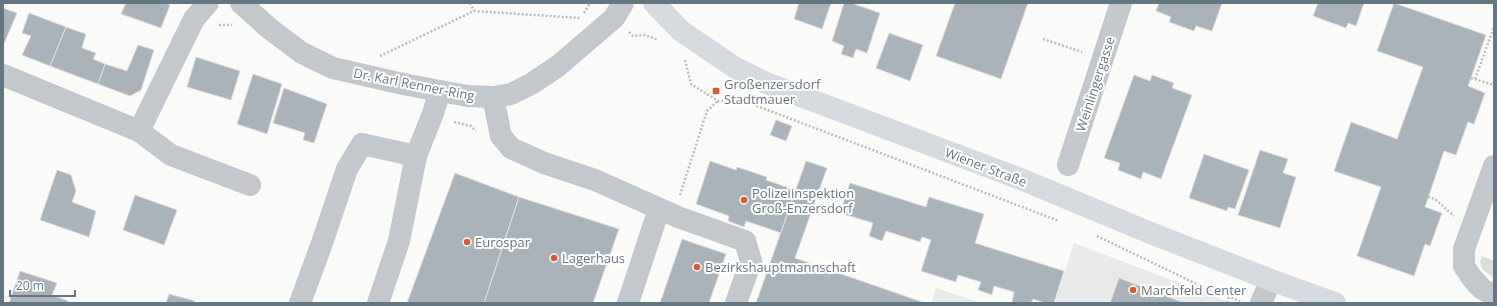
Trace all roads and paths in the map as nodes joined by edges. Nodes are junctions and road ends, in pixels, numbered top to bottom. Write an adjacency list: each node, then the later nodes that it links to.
1 (208, 3): 25 (street)
2 (241, 3): 17 (street, Dr. Karl Renner-Ring)
3 (470, 3): 8 (path)
4 (590, 3): 8 (path)
5 (623, 3): 23 (street, Dr. Karl Renner-Ring)
6 (654, 3): 36 (main road, Wiener Straße)
7 (1121, 3): 16 (street, Weinlingergasse)
8 (474, 11): 17 (path)
9 (1494, 28): 20 (path)
10 (650, 30): 12 (path)
11 (631, 34): 12 (path)
12 (645, 35): 14 (path)
13 (1043, 39): 16 (path)
14 (662, 41)
15 (680, 56): 24 (path)
16 (1102, 59): 27 (street, Weinlingergasse)
17 (347, 72): 22 (street, Dr. Karl Renner-Ring)
18 (3, 75): 25 (street)
19 (1471, 78): 20 (path)
20 (1475, 79): 21 (path)
21 (1494, 85)
22 (440, 92): 23 (street, Dr. Karl Renner-Ring); 26 (street)
23 (493, 98): 32 (street)
24 (718, 101): 31 (path); 33 (path)
25 (139, 131): 29 (street)
26 (416, 156): 40 (street); 41 (street)
27 (1068, 165)
28 (1494, 166): 34 (street)
29 (250, 185)
30 (1428, 197): 34 (path)
31 (679, 199)
32 (659, 209): 42 (street); 43 (street)
33 (1062, 222)
34 (1471, 231): 37 (street)
35 (1091, 234): 38 (path)
36 (1271, 280): 45 (street); 46 (main road, Wiener Straße)
37 (1494, 295)
38 (1229, 297): 39 (path); 44 (path)
39 (1238, 300)
40 (300, 303)
41 (378, 303)
42 (628, 303)
43 (736, 303)
44 (1227, 303)
45 (1261, 303)
46 (1335, 303)

